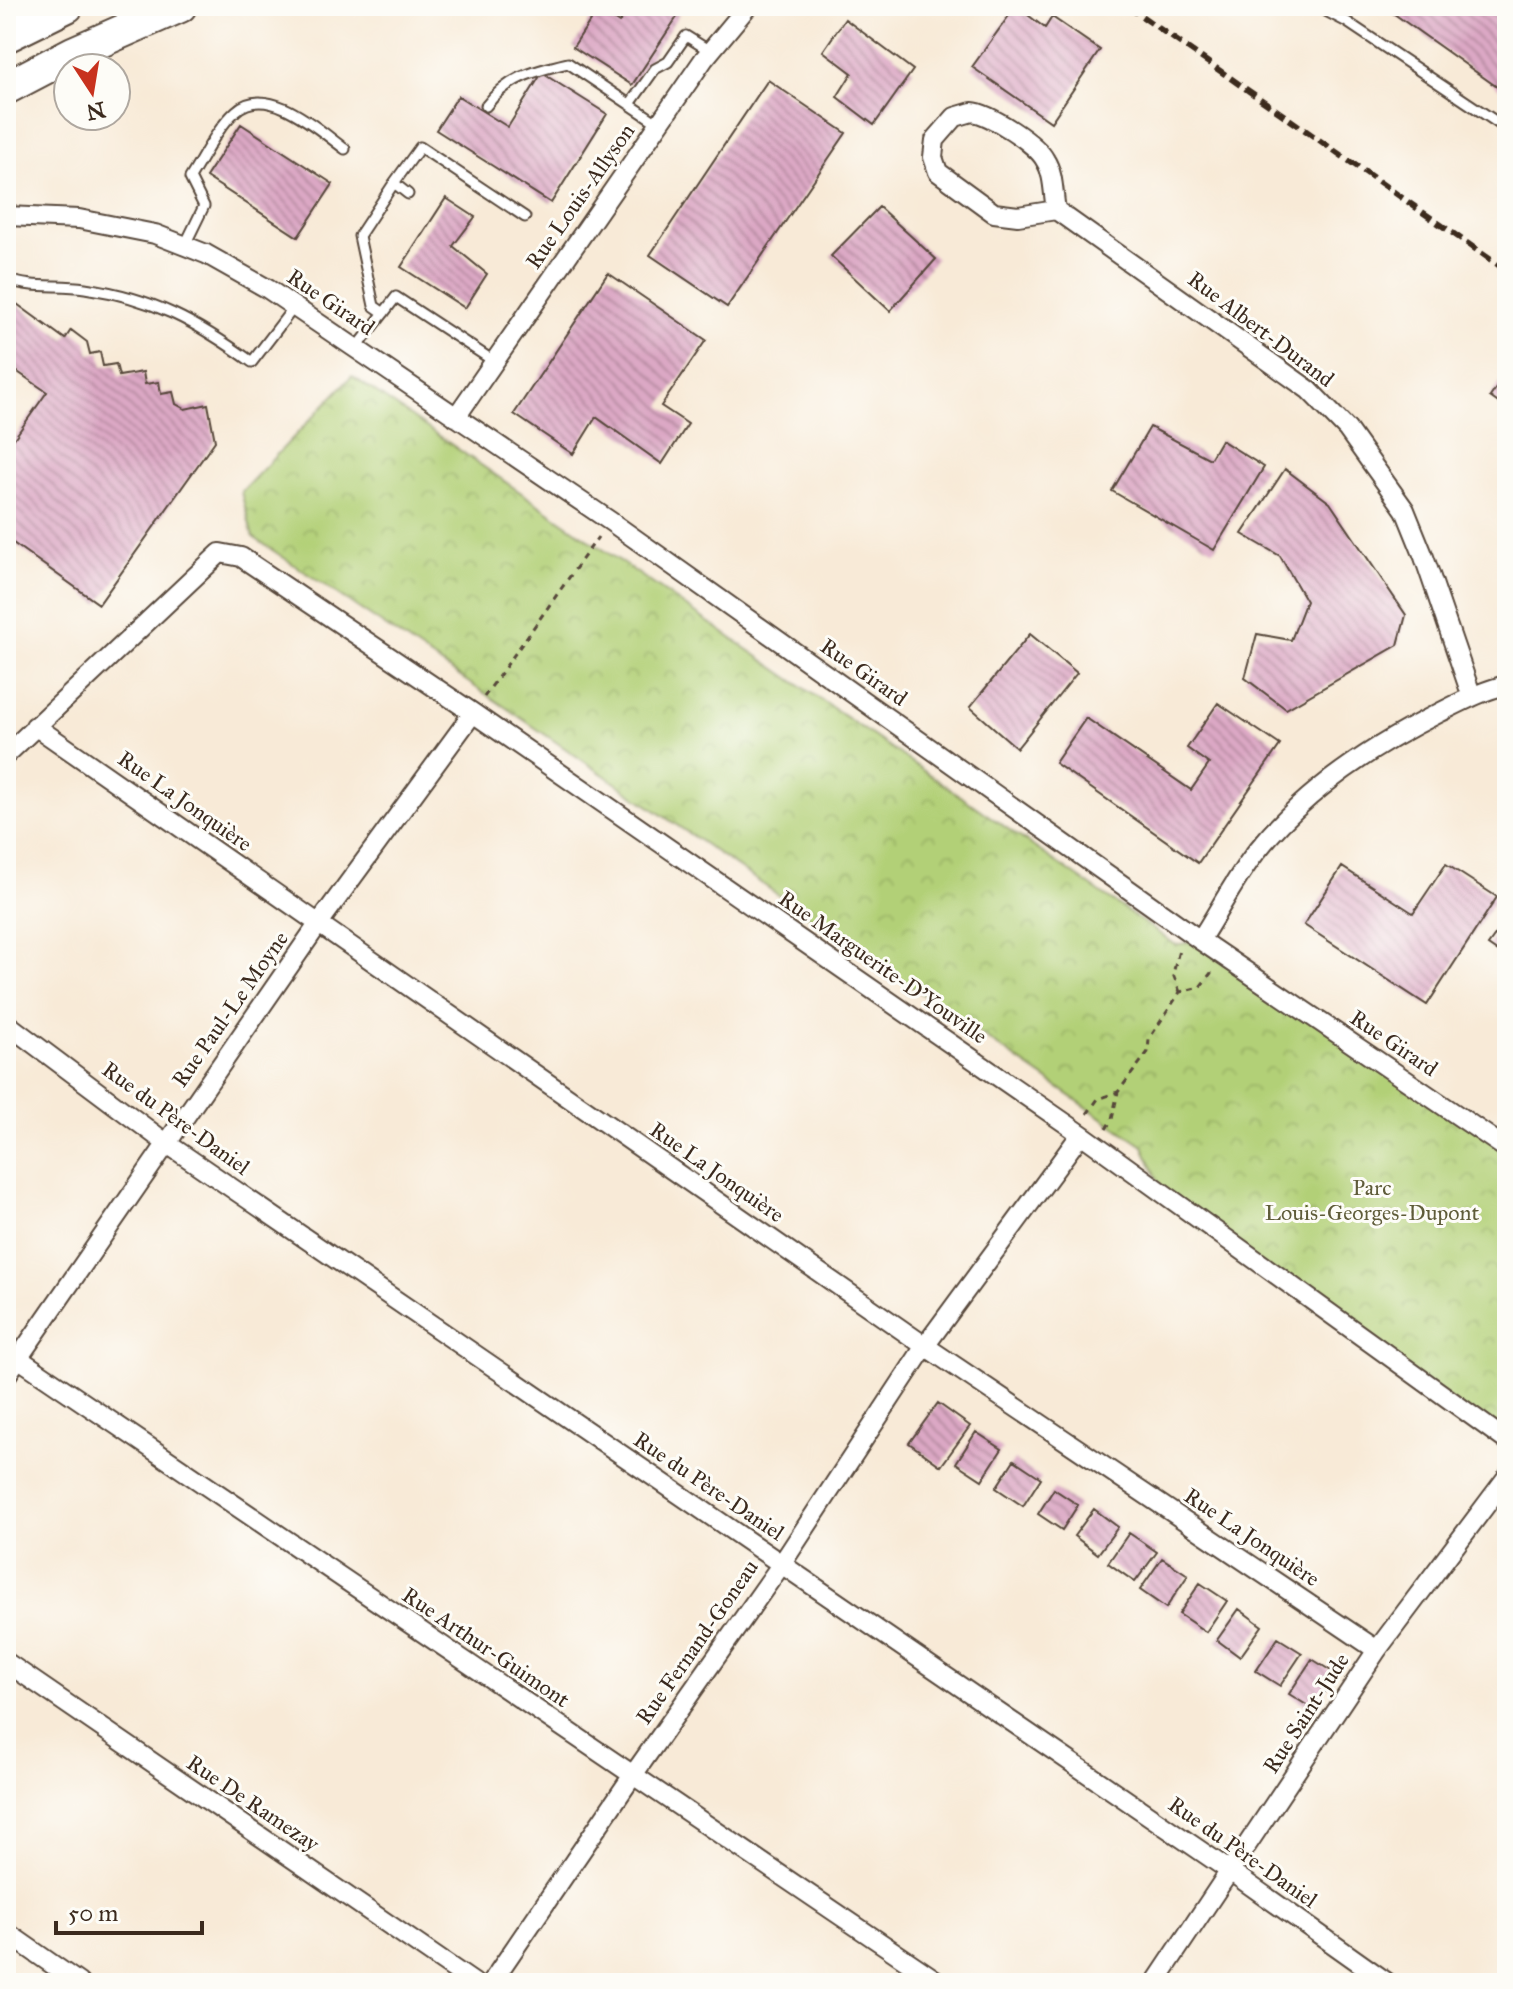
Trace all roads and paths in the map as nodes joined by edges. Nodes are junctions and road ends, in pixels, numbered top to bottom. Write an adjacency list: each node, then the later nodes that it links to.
1 (67, 6): 5 (highway)
2 (180, 6): 7 (highway)
3 (748, 6): 6 (street, Rue Louis-Allyson)
4 (1324, 8): 11 (lane)
5 (6, 36)
6 (710, 51): 8 (lane); 10 (street, Rue Louis-Allyson)
7 (6, 88)
8 (630, 104): 9 (lane); 10 (lane)
9 (486, 106)
10 (659, 124): 23 (street, Rue Louis-Allyson)
11 (1507, 129)
12 (345, 149): 18 (lane)
13 (394, 183): 14 (lane); 17 (lane); 21 (lane)
14 (408, 194)
15 (1056, 210): 15 (street); 27 (street, Rue Albert-Durand)
16 (6, 216): 18 (street, Rue Girard)
17 (525, 217)
18 (185, 245): 20 (street, Rue Girard)
19 (6, 279): 20 (lane)
20 (294, 307): 22 (street, Rue Girard)
21 (384, 313): 22 (lane); 23 (lane)
22 (356, 349): 24 (street, Rue Girard)
23 (495, 362): 24 (street, Rue Louis-Allyson)
24 (456, 417): 25 (street, Rue Girard)
25 (610, 521): 28 (path); 32 (street, Rue Girard)
26 (1507, 685): 27 (street)
27 (1472, 697): 32 (street)
28 (473, 713): 29 (street, Rue Marguerite-D'Youville); 31 (street, Rue Paul-Le Moyne); 36 (street, Rue Marguerite-D'Youville)
29 (35, 726): 30 (street); 31 (street, Rue La Jonquière)
30 (6, 755)
31 (319, 923): 37 (street, Rue Paul-Le Moyne); 39 (street, Rue La Jonquière)
32 (1200, 940): 33 (path); 33 (path); 38 (street, Rue Girard)
33 (1180, 992): 35 (path)
34 (6, 1023): 37 (street, Rue du Père-Daniel)
35 (1118, 1092): 36 (path); 36 (path)
36 (1081, 1134): 39 (street, Rue Fernand-Goneau); 42 (street, Rue Marguerite-D'Youville)
37 (166, 1143): 40 (street, Rue Paul-Le Moyne); 44 (street, Rue du Père-Daniel)
38 (1507, 1149)
39 (925, 1346): 44 (street, Rue Fernand-Goneau); 45 (street, Rue La Jonquière)
40 (12, 1354): 41 (street, Rue Paul-Le Moyne); 47 (street, Rue Arthur-Guimont)
41 (6, 1376)
42 (1507, 1441)
43 (1507, 1477): 45 (street, Rue Saint-Jude)
44 (781, 1565): 47 (street, Rue Fernand-Goneau); 48 (street, Rue du Père-Daniel)
45 (1377, 1650): 48 (street, Rue Saint-Jude)
46 (6, 1662): 51 (street, Rue De Ramezay)
47 (633, 1775): 52 (street, Rue Fernand-Goneau); 53 (street, Rue Arthur-Guimont)
48 (1230, 1871): 54 (street, Rue Saint-Jude); 55 (street, Rue du Père-Daniel)
49 (6, 1932): 50 (street)
50 (79, 1983)
51 (474, 1983)
52 (491, 1983)
53 (940, 1983)
54 (1155, 1983)
55 (1388, 1983)

